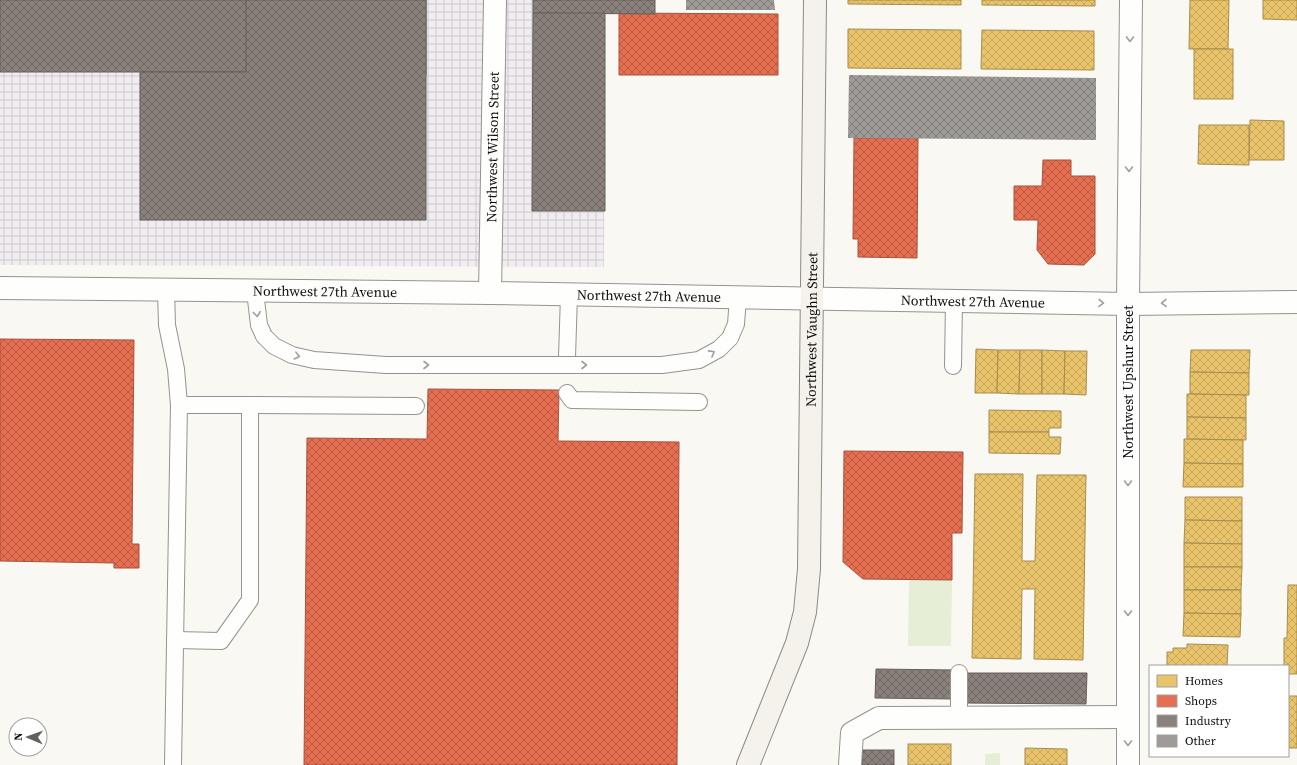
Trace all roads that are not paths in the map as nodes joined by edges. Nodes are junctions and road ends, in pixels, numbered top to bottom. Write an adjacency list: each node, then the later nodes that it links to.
1 (495, 0): 7 (street, Northwest Wilson Street)
2 (815, 0): 10 (main road, Northwest Vaughn Street)
3 (1130, 0): 13 (street, Northwest Upshur Street, one-way to 13)
4 (0, 288): 5 (street, Northwest 27th Avenue)
5 (166, 289): 6 (street, Northwest 27th Avenue); 18 (lane)
6 (255, 291): 7 (street, Northwest 27th Avenue); 9 (lane, one-way to 9, bridge)
7 (490, 293): 8 (street, Northwest 27th Avenue)
8 (569, 295): 9 (street, Northwest 27th Avenue); 14 (lane)
9 (738, 298): 10 (street, Northwest 27th Avenue)
10 (812, 299): 11 (street, Northwest 27th Avenue); 26 (main road, Northwest Vaughn Street)
11 (954, 301): 13 (street, Northwest 27th Avenue, one-way to 13); 15 (lane)
12 (1297, 302): 13 (street, Northwest 27th Avenue, one-way to 13)
13 (1128, 304): 24 (street, Northwest Upshur Street, one-way to 24)
14 (567, 357)
15 (953, 366)
16 (567, 393): 17 (lane)
17 (699, 402)
18 (179, 405): 19 (lane); 21 (lane)
19 (250, 405): 20 (lane); 21 (lane)
20 (416, 406)
21 (175, 640): 25 (lane)
22 (959, 673): 23 (lane)
23 (958, 717): 24 (street); 27 (street)
24 (1128, 717): 28 (street, Northwest Upshur Street, one-way to 28)
25 (173, 765)
26 (748, 765)
27 (850, 765)
28 (1128, 765)

